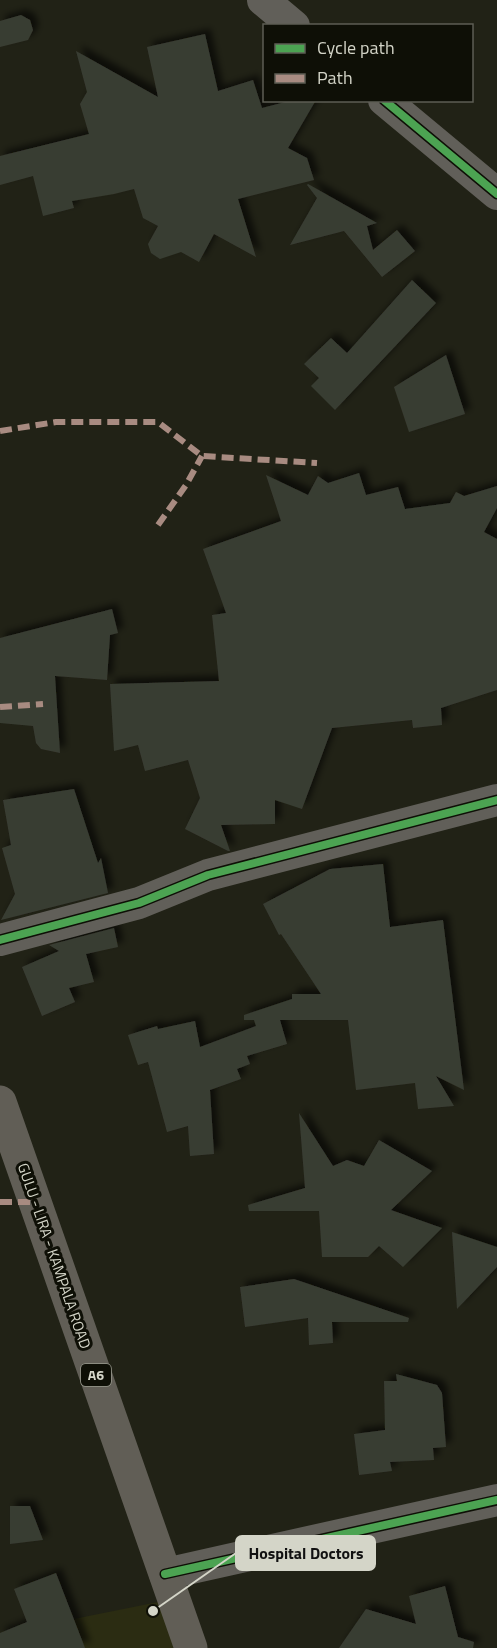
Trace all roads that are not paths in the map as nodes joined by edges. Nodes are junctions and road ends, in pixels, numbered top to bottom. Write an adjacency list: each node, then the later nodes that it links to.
1 (263, 0): 2 (street)
2 (292, 24)
3 (386, 102): 4 (street)
4 (497, 194)
5 (497, 800): 6 (street)
6 (0, 940)
7 (0, 1102): 9 (main road, GULU - LIRA - KAMPALA ROAD / A6)
8 (497, 1500): 9 (street)
9 (165, 1574): 10 (main road, GULU - LIRA - KAMPALA ROAD / A6)
10 (191, 1648)

